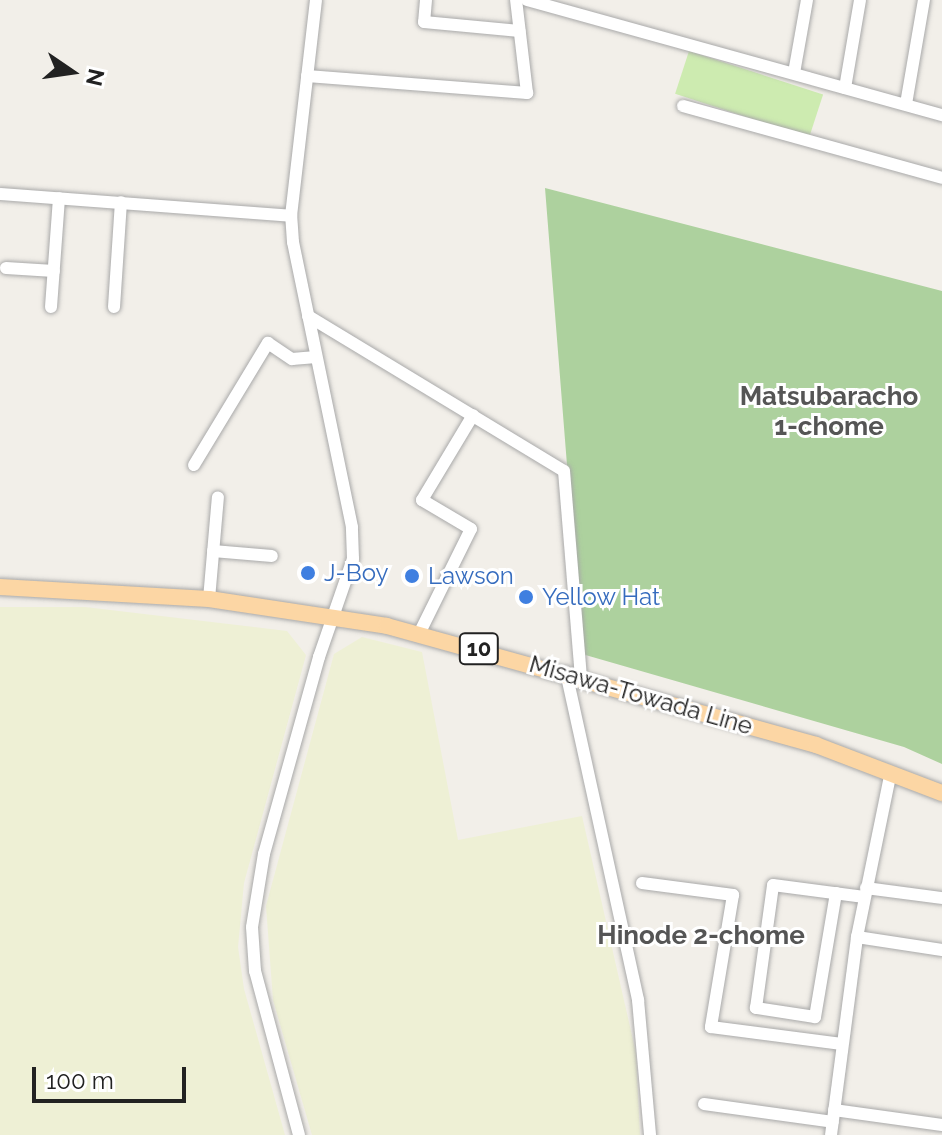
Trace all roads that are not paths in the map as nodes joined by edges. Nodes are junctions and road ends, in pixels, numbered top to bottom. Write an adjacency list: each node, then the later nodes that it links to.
1 (316, 0): 10 (street)
2 (426, 0): 8 (street)
3 (516, 0): 8 (street)
4 (527, 0): 9 (street)
5 (807, 0): 9 (street)
6 (860, 0): 11 (street)
7 (924, 0): 12 (street)
8 (520, 31): 10 (street)
9 (794, 73): 11 (street)
10 (307, 76): 19 (street)
11 (845, 88): 12 (street)
12 (906, 104): 14 (street)
13 (683, 106): 15 (street)
14 (942, 115)
15 (942, 178)
16 (0, 194): 17 (street)
17 (59, 198): 18 (street); 21 (street)
18 (121, 202): 19 (street); 23 (street)
19 (291, 216): 24 (street)
20 (6, 268): 21 (street)
21 (54, 271): 22 (street)
22 (51, 307)
23 (114, 307)
24 (308, 316): 25 (street); 26 (street)
25 (316, 357): 27 (street); 33 (street)
26 (473, 415): 34 (street); 35 (street)
27 (194, 465)
28 (218, 497): 29 (street)
29 (213, 551): 30 (street); 32 (street)
30 (272, 556)
31 (0, 587): 32 (main road, Misawa-Towada Line / 10)
32 (209, 599): 33 (main road, Misawa-Towada Line / 10)
33 (333, 614): 34 (main road, Misawa-Towada Line / 10); 48 (street)
34 (419, 634): 35 (main road, Misawa-Towada Line / 10)
35 (573, 674): 36 (main road, Misawa-Towada Line / 10); 49 (street)
36 (891, 772): 37 (main road, Misawa-Towada Line / 10); 39 (street)
37 (942, 793)
38 (642, 883): 44 (street)
39 (865, 892): 40 (street); 41 (street); 42 (street)
40 (836, 893): 40 (street)
41 (942, 898)
42 (857, 937): 43 (street); 44 (street)
43 (942, 950)
44 (842, 1044): 46 (street)
45 (704, 1104): 46 (street)
46 (832, 1122): 47 (street)
47 (942, 1125)
48 (299, 1135)
49 (650, 1135)

